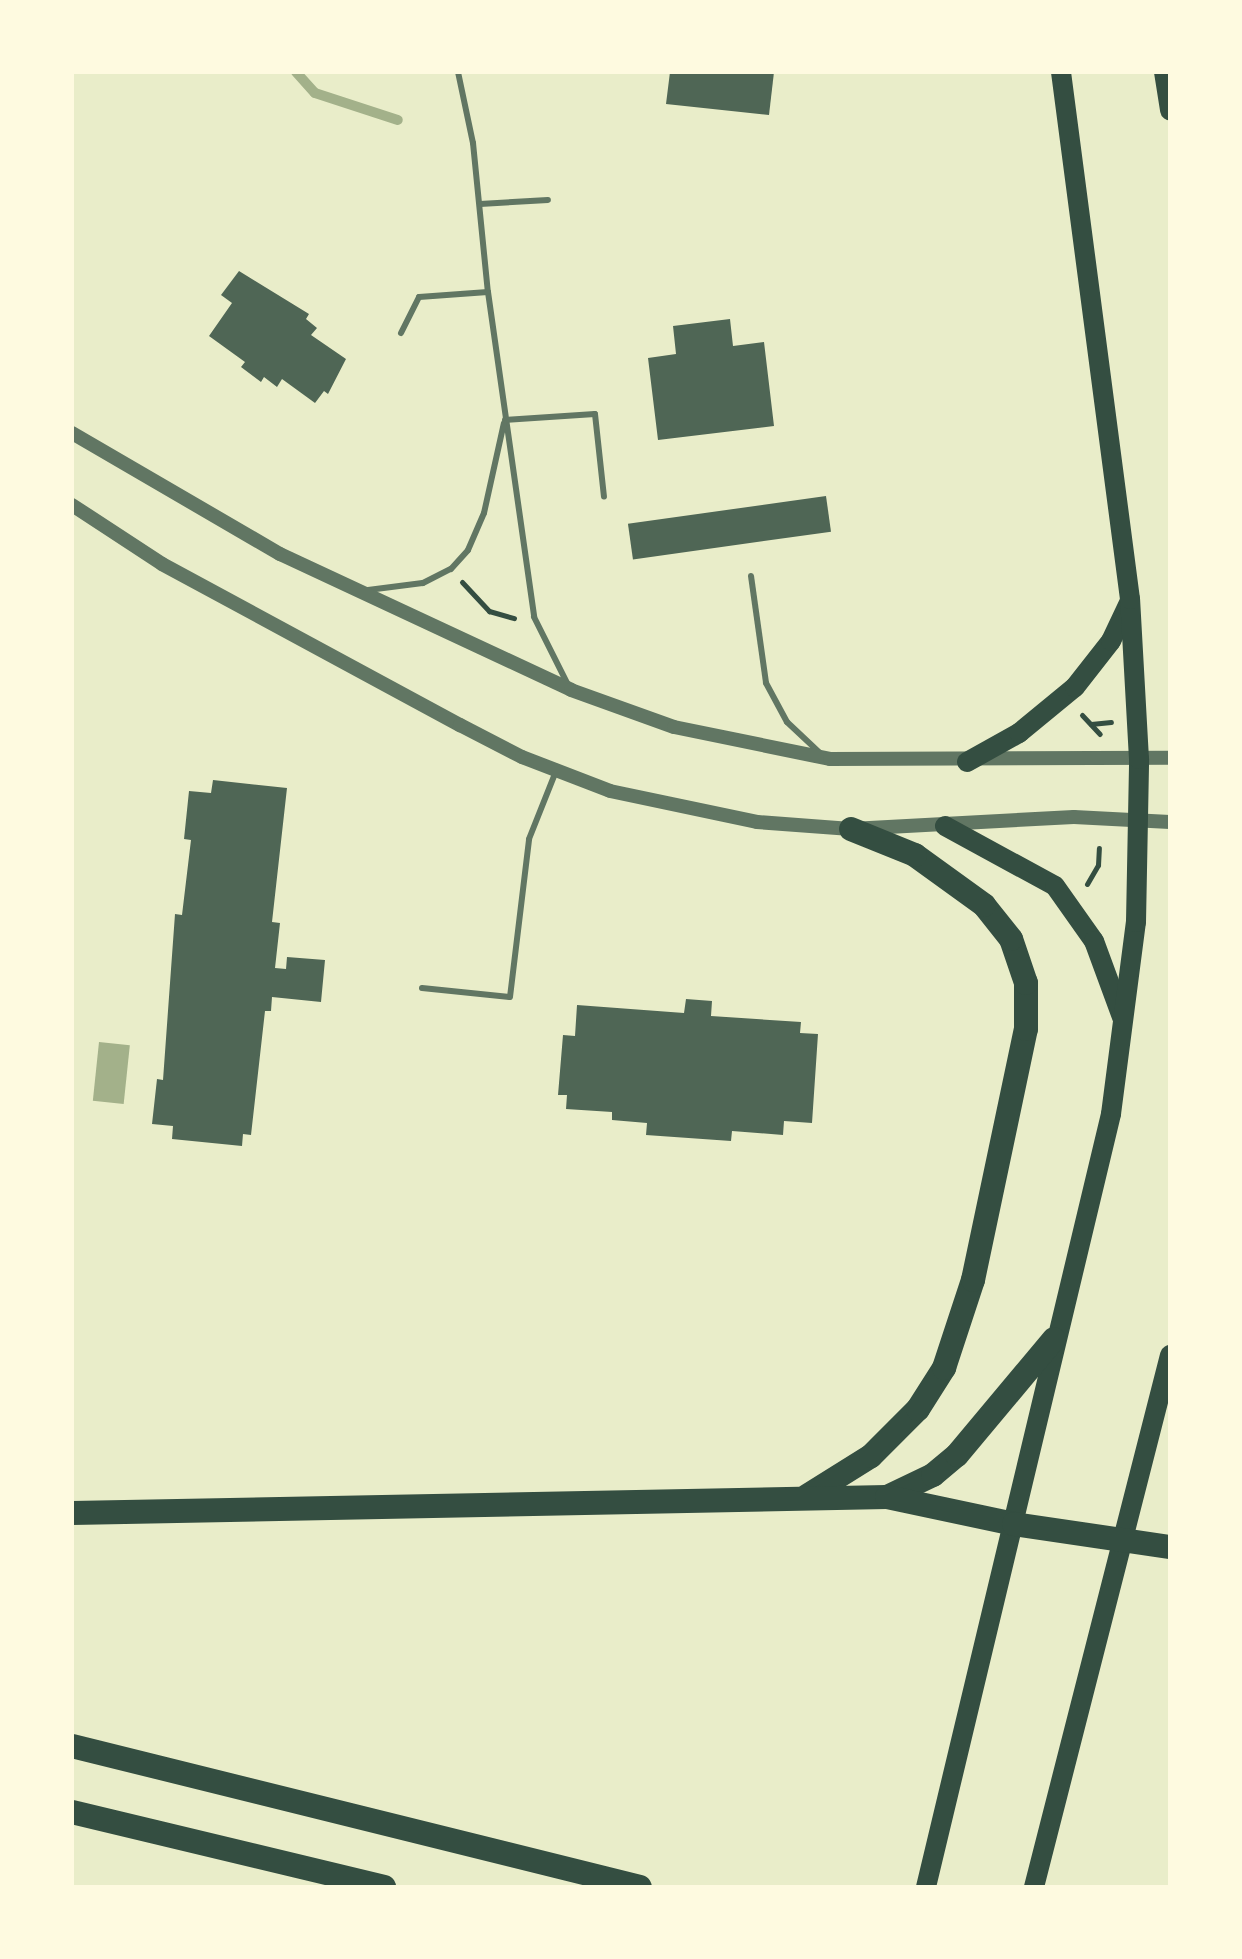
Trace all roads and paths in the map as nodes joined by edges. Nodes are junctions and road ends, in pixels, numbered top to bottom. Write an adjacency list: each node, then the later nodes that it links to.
1 (458, 72): 6 (lane)
2 (1061, 72): 16 (main road)
3 (1164, 72): 4 (main road)
4 (1170, 111)
5 (548, 200): 6 (lane)
6 (480, 204): 7 (lane)
7 (488, 292): 8 (lane); 9 (lane)
8 (401, 333)
9 (505, 420): 11 (lane); 15 (lane); 18 (lane)
10 (72, 433): 15 (street)
11 (604, 497)
12 (74, 511): 27 (street)
13 (751, 576): 24 (lane)
14 (461, 581): 17 (path)
15 (359, 591): 18 (street)
16 (1130, 599): 25 (main road); 26 (main road)
17 (521, 617)
18 (571, 690): 24 (street)
19 (1075, 708): 21 (path)
20 (1112, 722): 21 (path)
21 (1091, 724): 22 (path)
22 (1101, 734)
23 (1170, 758): 25 (street)
24 (830, 759): 26 (street)
25 (1139, 759): 26 (street); 29 (main road)
26 (967, 762)
27 (556, 771): 31 (street); 36 (lane)
28 (1170, 822): 29 (street)
29 (1140, 823): 30 (street); 37 (main road)
30 (945, 826): 31 (street); 37 (main road)
31 (851, 829): 40 (highway)
32 (1099, 848): 33 (path)
33 (1098, 865): 34 (path); 35 (path)
34 (1108, 865)
35 (1085, 888)
36 (422, 988)
37 (1125, 1024): 38 (main road)
38 (1054, 1339): 41 (highway); 43 (main road)
39 (1170, 1355): 44 (main road)
40 (804, 1497): 41 (highway); 42 (highway)
41 (887, 1497): 43 (highway)
42 (72, 1513)
43 (1014, 1524): 44 (highway); 50 (main road)
44 (1122, 1541): 45 (highway); 51 (main road)
45 (1170, 1547)
46 (72, 1746): 49 (highway)
47 (72, 1812): 48 (highway)
48 (384, 1887)
49 (640, 1887)
50 (926, 1887)
51 (1034, 1887)

